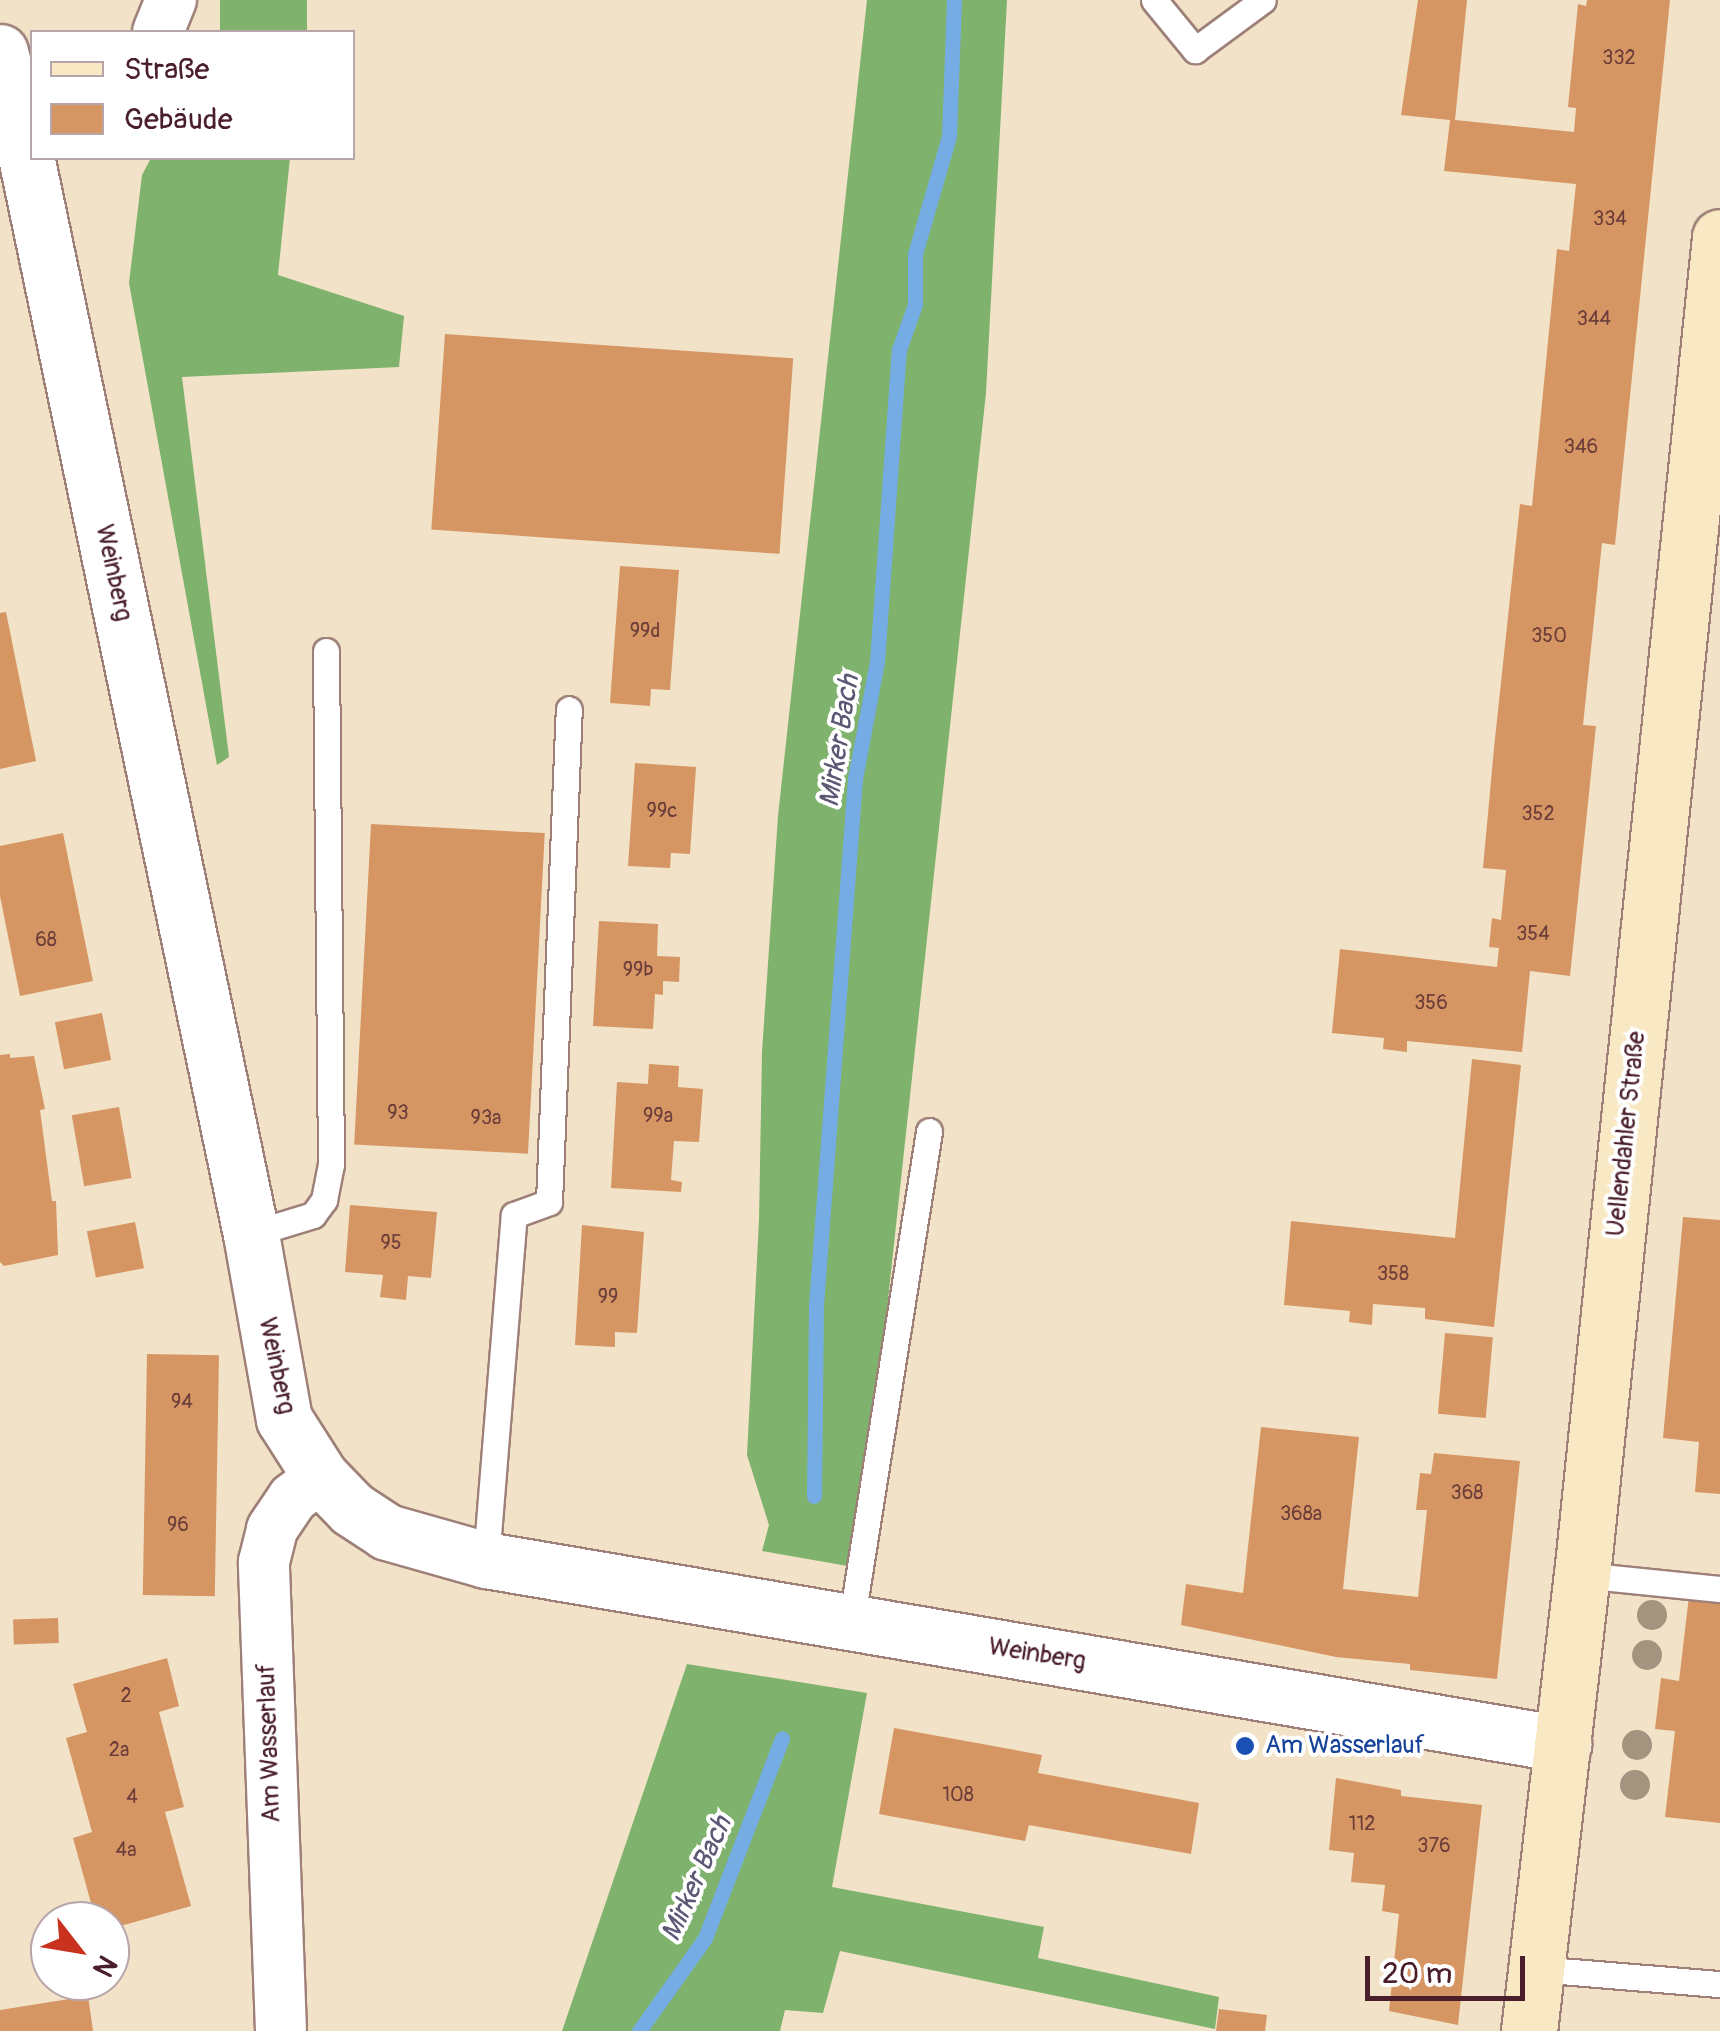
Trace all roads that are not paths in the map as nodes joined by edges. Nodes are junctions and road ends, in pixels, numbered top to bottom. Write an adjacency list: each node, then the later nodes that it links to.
1 (171, 0): 4 (street)
2 (1154, 0): 3 (lane)
3 (1263, 0)
4 (159, 30)
5 (0, 52): 6 (street, Weinberg)
6 (28, 140)
7 (32, 160): 12 (street, Weinberg)
8 (1720, 237): 15 (main road, Uellendahler Straße)
9 (326, 651): 12 (lane)
10 (569, 709): 14 (lane)
11 (929, 1131): 17 (lane)
12 (252, 1234): 13 (street, Weinberg)
13 (321, 1477): 14 (street, Weinberg); 21 (street, Am Wasserlauf)
14 (486, 1560): 17 (street, Weinberg)
15 (1582, 1575): 16 (lane); 18 (main road, Uellendahler Straße)
16 (1720, 1588)
17 (851, 1624): 18 (street, Weinberg)
18 (1562, 1744): 19 (main road, Uellendahler Straße)
19 (1536, 1970): 20 (lane); 22 (main road, Uellendahler Straße)
20 (1720, 1984)
21 (281, 2031)
22 (1529, 2031)

